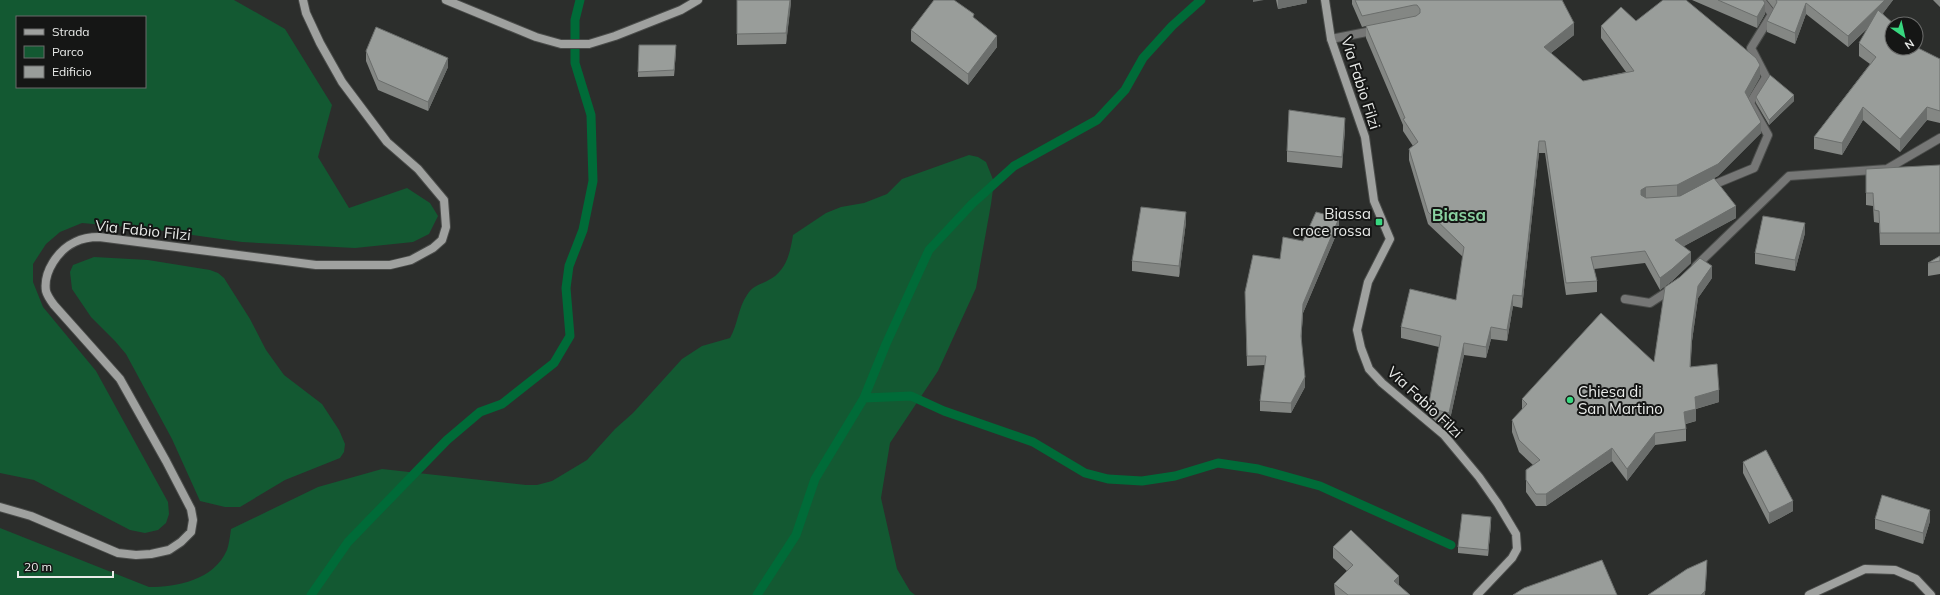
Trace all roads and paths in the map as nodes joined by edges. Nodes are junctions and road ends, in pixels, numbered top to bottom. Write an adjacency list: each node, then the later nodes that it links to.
1 (303, 0): 13 (street, Via Fabio Filzi)
2 (446, 0): 3 (street)
3 (698, 0)
4 (1325, 0): 7 (street, Via Fabio Filzi)
5 (1761, 0): 9 (street)
6 (1384, 28): 7 (street)
7 (1331, 39): 14 (street, Via Fabio Filzi)
8 (1940, 138): 10 (street)
9 (1698, 192)
10 (1692, 270)
11 (1682, 280): 12 (street)
12 (1625, 299)
13 (0, 507)
14 (1477, 595)
15 (1809, 595): 16 (street)
16 (1931, 595)

